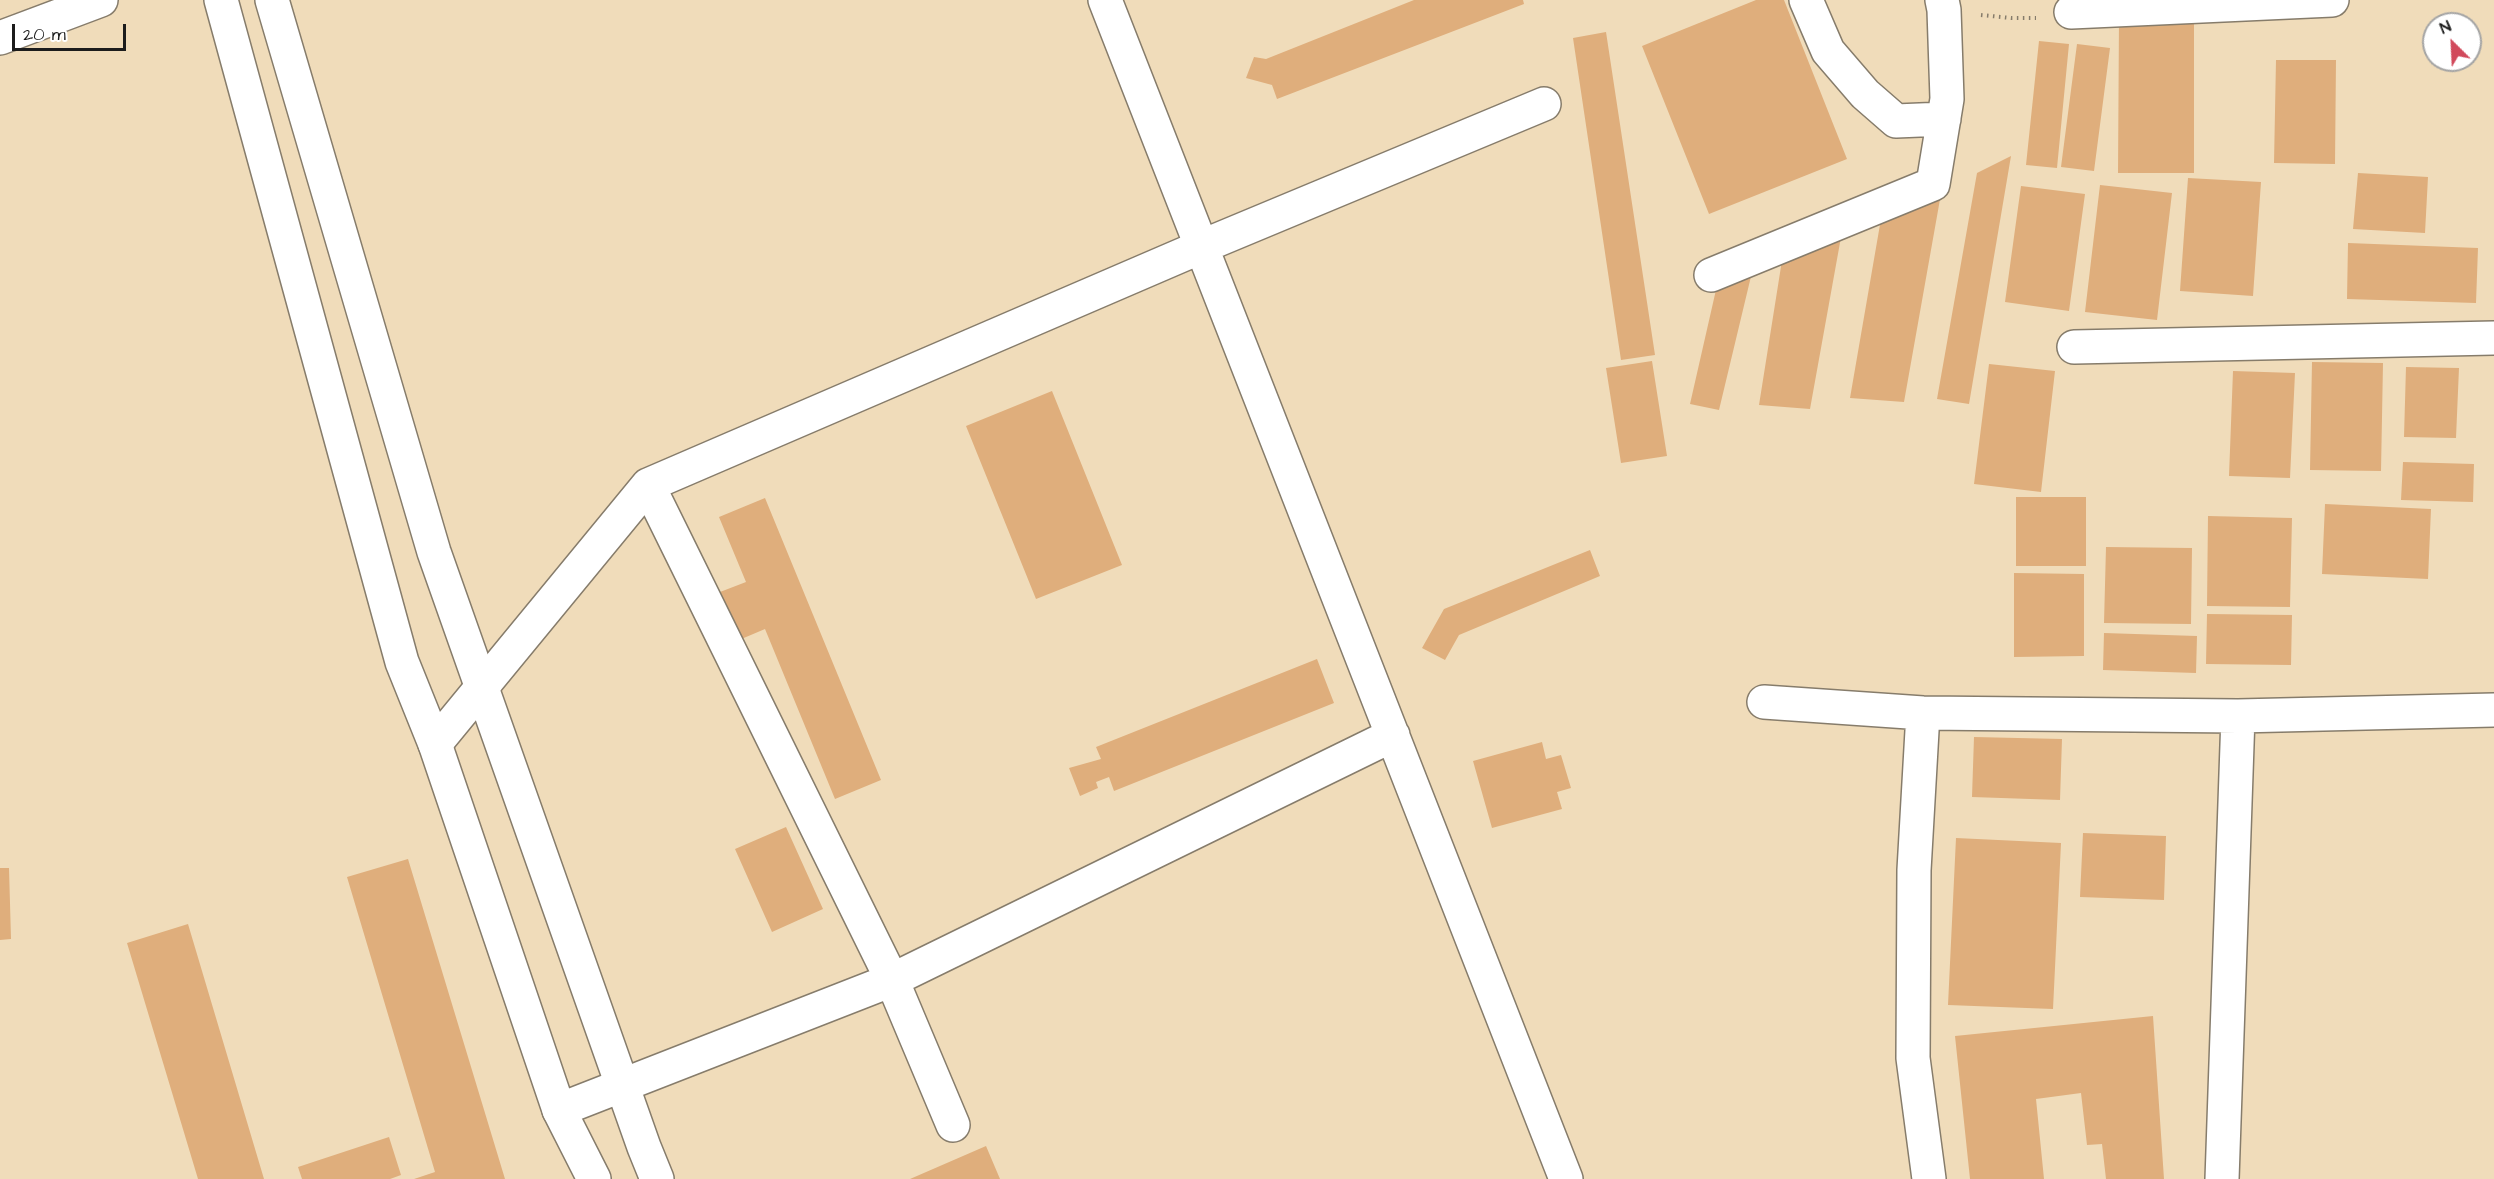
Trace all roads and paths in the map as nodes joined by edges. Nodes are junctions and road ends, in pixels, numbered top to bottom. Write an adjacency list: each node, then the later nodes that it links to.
1 (101, 0): 9 (street)
2 (221, 0): 23 (street)
3 (272, 0): 17 (street)
4 (1105, 0): 12 (street)
5 (1806, 0): 11 (street)
6 (2332, 0): 8 (street)
7 (1943, 5): 8 (path); 11 (street)
8 (2071, 12)
9 (0, 38)
10 (1544, 104): 12 (street)
11 (1944, 119): 13 (street)
12 (1203, 246): 16 (street); 22 (street)
13 (1711, 275)
14 (2494, 338): 15 (street)
15 (2074, 347)
16 (648, 484): 17 (street); 24 (street)
17 (481, 687): 23 (street); 25 (street)
18 (1764, 702): 20 (street)
19 (2494, 710): 21 (street)
20 (1923, 713): 21 (street); 31 (street)
21 (2238, 716): 32 (street)
22 (1393, 735): 24 (street); 30 (street)
23 (435, 744): 26 (street)
24 (892, 981): 25 (street); 27 (street)
25 (622, 1085): 26 (street); 29 (street)
26 (559, 1110): 28 (street)
27 (953, 1125)
28 (594, 1179)
29 (657, 1179)
30 (1566, 1179)
31 (1929, 1179)
32 (2222, 1179)

